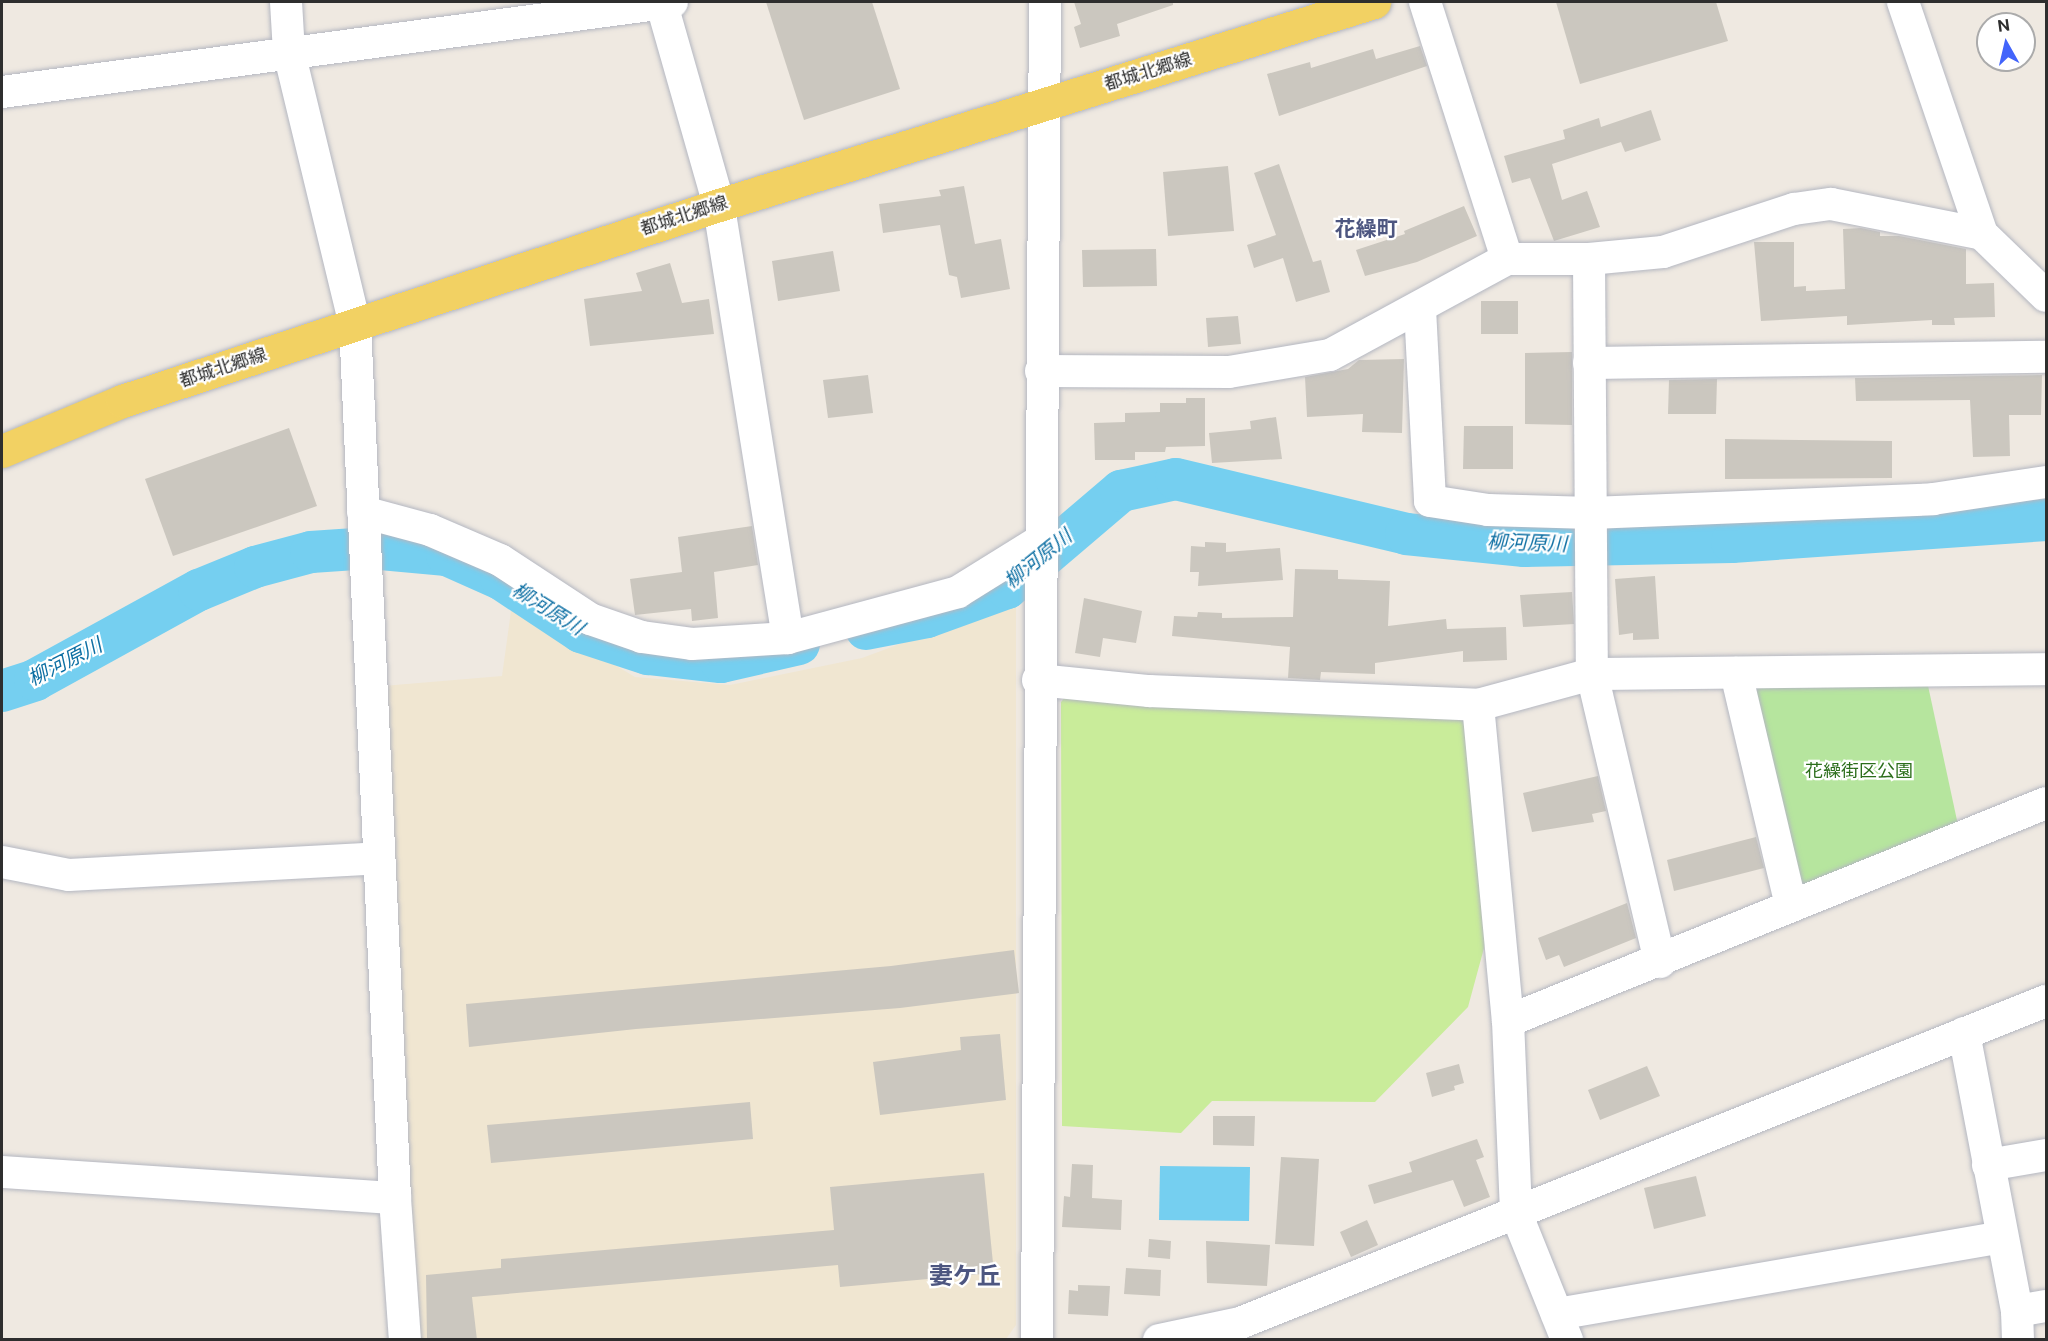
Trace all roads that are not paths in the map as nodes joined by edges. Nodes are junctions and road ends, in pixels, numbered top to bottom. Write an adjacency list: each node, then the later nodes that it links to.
1 (286, 2): 7 (street)
2 (1045, 2): 9 (street)
3 (1374, 2): 9 (main road, 都城北郷線)
4 (1425, 2): 12 (street)
5 (1903, 2): 11 (street)
6 (665, 3): 7 (street); 10 (street)
7 (289, 52): 8 (street); 16 (street)
8 (2, 92)
9 (1043, 105): 10 (main road, 都城北郷線); 19 (street)
10 (719, 205): 16 (main road, 都城北郷線); 25 (street)
11 (1982, 234): 13 (street); 14 (street)
12 (1507, 259): 13 (street); 15 (street)
13 (1589, 259): 18 (street)
14 (2046, 296)
15 (1420, 309): 19 (street); 22 (street)
16 (355, 324): 20 (main road, 都城北郷線); 23 (street)
17 (2046, 357): 18 (street)
18 (1589, 363): 22 (street)
19 (1041, 371): 24 (street)
20 (2, 451)
21 (2046, 482): 22 (street)
22 (1590, 518): 28 (street)
23 (363, 522): 25 (street); 32 (street)
24 (1040, 541): 25 (street); 29 (street)
25 (789, 638)
26 (2046, 669): 27 (street)
27 (1736, 673): 28 (street); 34 (street)
28 (1592, 674): 30 (street); 35 (street)
29 (1038, 680): 30 (street); 49 (street)
30 (1478, 705): 37 (street)
31 (2046, 803): 34 (street)
32 (379, 858): 33 (street); 42 (street)
33 (2, 862)
34 (1791, 905): 35 (street)
35 (1660, 962): 37 (street)
36 (2046, 1001): 38 (street)
37 (1508, 1021): 43 (street)
38 (1964, 1034): 40 (street); 43 (street)
39 (2046, 1155): 40 (street)
40 (1988, 1165): 44 (street)
41 (2, 1172): 42 (street)
42 (395, 1198): 48 (street)
43 (1516, 1213): 46 (street); 47 (street)
44 (2001, 1237): 45 (street); 46 (street)
45 (2027, 1319)
46 (1562, 1327)
47 (1240, 1331): 50 (street)
48 (405, 1340)
49 (1037, 1340)
50 (1158, 1340)

